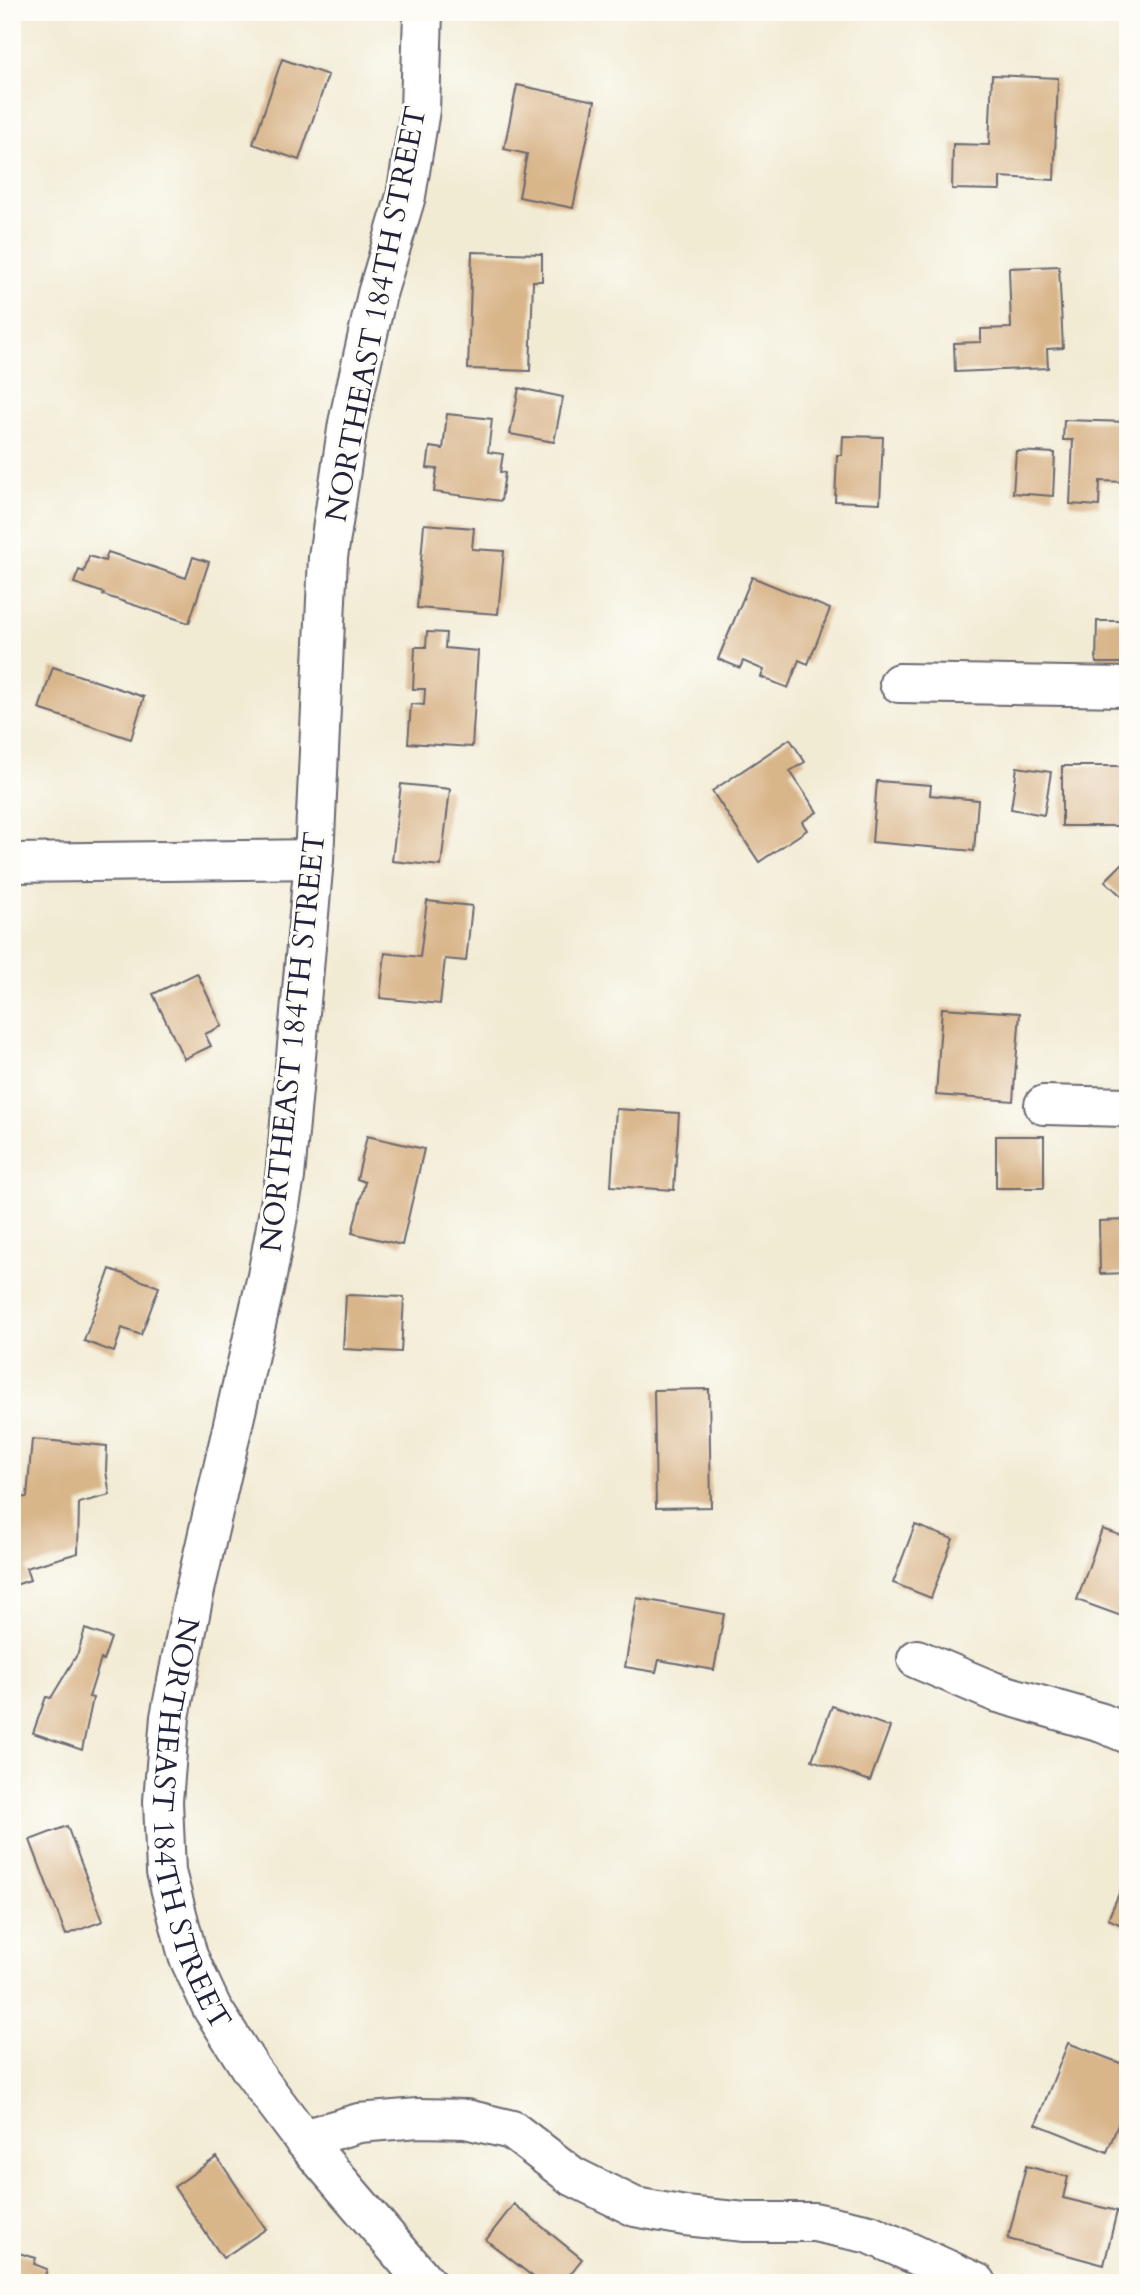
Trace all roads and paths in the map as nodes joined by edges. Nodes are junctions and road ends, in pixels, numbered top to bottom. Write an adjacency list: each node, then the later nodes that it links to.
1 (423, 12): 4 (street, NORTHEAST 184TH STREET)
2 (898, 683): 3 (street)
3 (1128, 687)
4 (314, 859): 5 (street); 10 (street, NORTHEAST 184TH STREET)
5 (12, 863)
6 (1044, 1105): 7 (street)
7 (1128, 1107)
8 (917, 1659): 9 (street)
9 (1128, 1734)
10 (303, 2139): 11 (street, NORTHEAST 184TH STREET); 12 (street)
11 (426, 2283)
12 (977, 2283)

